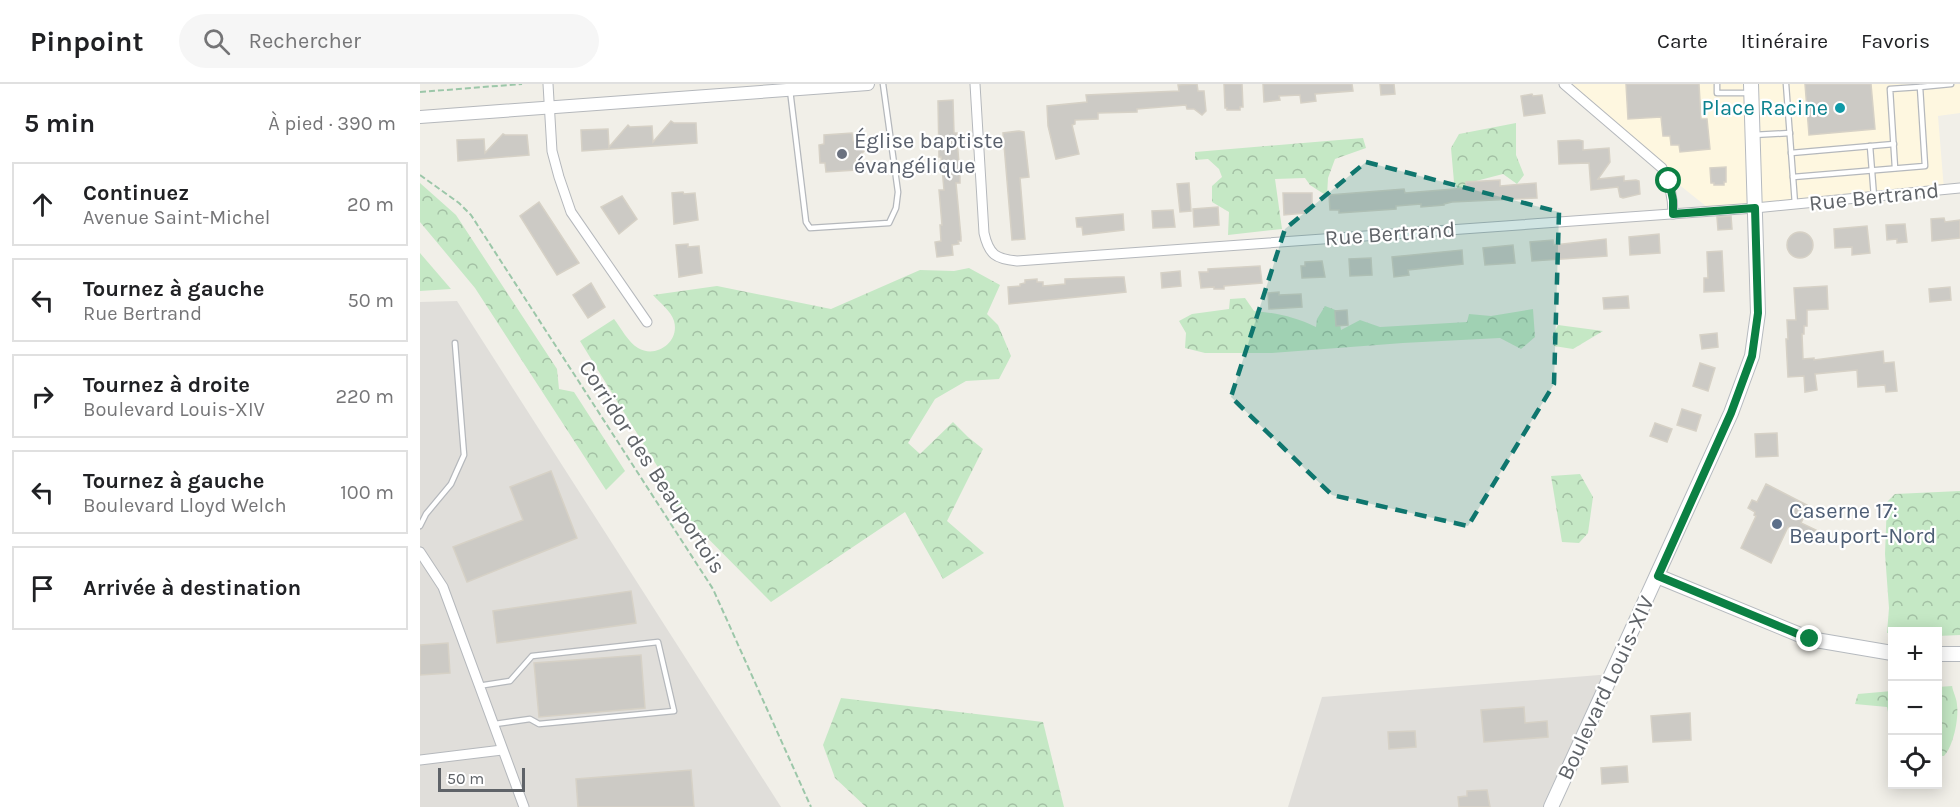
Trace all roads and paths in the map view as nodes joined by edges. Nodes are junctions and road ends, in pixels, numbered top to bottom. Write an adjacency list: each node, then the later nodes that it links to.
1 (522, 84): 13 (path)
2 (548, 84): 14 (street)
3 (868, 84): 12 (street)
4 (883, 84): 12 (lane)
5 (975, 84): 29 (street, Rue Bertrand)
6 (1717, 84): 11 (lane)
7 (1786, 84): 16 (lane)
8 (1951, 84): 10 (lane)
9 (1567, 85): 29 (street)
10 (1920, 87): 18 (lane); 21 (lane)
11 (1751, 88): 17 (main road, Boulevard Louis-XIV)
12 (790, 90): 14 (street)
13 (420, 92)
14 (550, 108): 15 (street); 30 (street)
15 (420, 117)
16 (1790, 133): 17 (lane); 20 (lane)
17 (1752, 135): 28 (main road, Boulevard Louis-XIV)
18 (1894, 144): 19 (lane); 21 (lane)
19 (1870, 146): 20 (lane); 22 (lane)
20 (1791, 153): 24 (lane)
21 (1895, 168): 22 (lane)
22 (1872, 170): 24 (lane); 26 (lane)
23 (420, 175): 43 (path, Corridor des Beauportois)
24 (1793, 177): 27 (lane)
25 (1960, 188): 26 (street, Rue Bertrand)
26 (1874, 197): 27 (street, Rue Bertrand)
27 (1795, 204): 28 (street, Rue Bertrand)
28 (1755, 208): 29 (street, Rue Bertrand); 34 (main road, Boulevard Louis-XIV)
29 (1673, 214)
30 (647, 321)
31 (455, 343): 32 (lane)
32 (420, 526)
33 (420, 552): 38 (street)
34 (1658, 576): 35 (main road); 44 (main road, Boulevard Louis-XIV)
35 (1888, 651)
36 (1942, 654): 37 (main road)
37 (1960, 654)
38 (478, 686): 39 (street); 39 (lane)
39 (492, 725): 40 (street)
40 (502, 750): 41 (street); 42 (street)
41 (420, 760)
42 (524, 807)
43 (811, 807)
44 (1551, 807)

